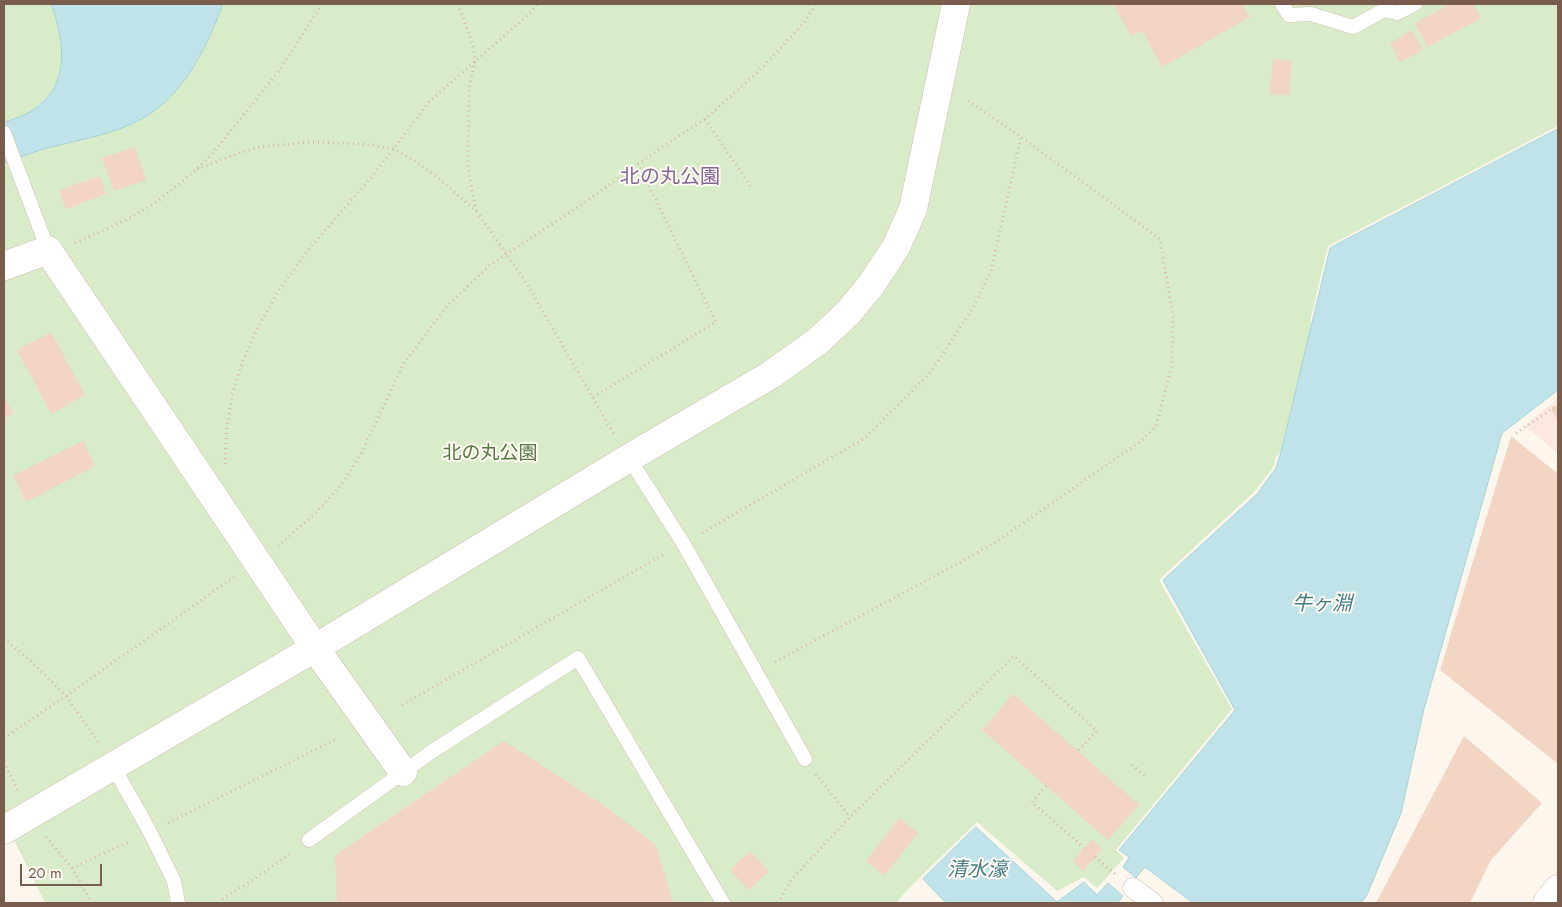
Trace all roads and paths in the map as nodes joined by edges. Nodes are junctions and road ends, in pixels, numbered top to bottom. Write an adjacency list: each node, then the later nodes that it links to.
1 (322, 4): 15 (path)
2 (458, 4): 8 (path)
3 (537, 4): 8 (path)
4 (816, 4): 10 (path)
5 (956, 4): 24 (street)
6 (1282, 4): 7 (lane)
7 (1415, 4)
8 (474, 61): 13 (path); 17 (path)
9 (966, 99): 12 (path)
10 (705, 118): 14 (path); 16 (path)
11 (4, 133): 18 (lane)
12 (1021, 137): 26 (path); 30 (path)
13 (394, 149): 15 (path); 17 (path); 25 (path)
14 (638, 164): 19 (path); 21 (path)
15 (197, 169): 18 (path)
16 (751, 187)
17 (476, 212): 19 (path)
18 (48, 250): 20 (street); 27 (street)
19 (505, 254): 21 (path); 27 (path)
20 (4, 266)
21 (593, 397): 24 (path)
22 (1558, 405): 23 (path)
23 (1516, 433)
24 (629, 458): 26 (lane); 29 (street)
25 (225, 471)
26 (683, 544): 30 (lane); 32 (path)
27 (257, 560): 29 (street); 31 (path)
28 (4, 638): 31 (path)
29 (315, 648): 38 (street); 39 (street)
30 (756, 672): 36 (lane)
31 (66, 696): 33 (path); 38 (path)
32 (402, 705)
33 (4, 738)
34 (335, 740): 46 (path)
35 (1078, 751): 44 (path)
36 (805, 759)
37 (1132, 765): 40 (path)
38 (113, 766): 43 (street); 46 (lane)
39 (402, 772): 47 (lane); 57 (lane)
40 (1145, 776)
41 (820, 778): 44 (path)
42 (1046, 786): 48 (path)
43 (31, 814): 45 (street); 50 (path)
44 (850, 817): 58 (path)
45 (4, 830)
46 (150, 832): 50 (path); 56 (lane)
47 (309, 840): 54 (path)
48 (1084, 848)
49 (1095, 857): 51 (path)
50 (72, 868): 55 (path)
51 (1110, 870)
52 (1133, 888): 59 (street)
53 (1558, 889): 60 (street)
54 (222, 899)
55 (92, 903)
56 (178, 903)
57 (723, 903)
58 (778, 903)
59 (1153, 903)
60 (1547, 903)

